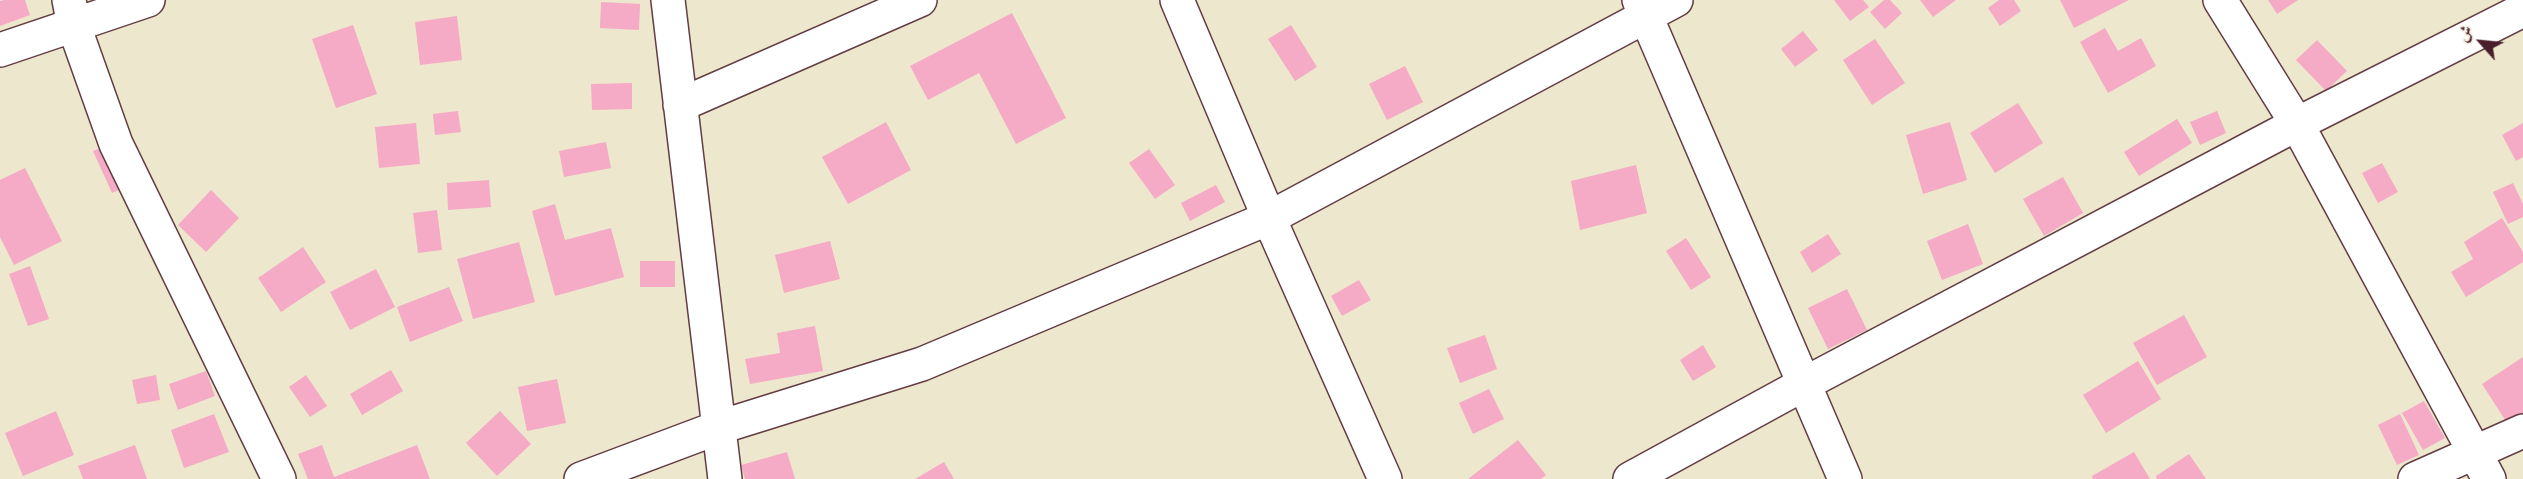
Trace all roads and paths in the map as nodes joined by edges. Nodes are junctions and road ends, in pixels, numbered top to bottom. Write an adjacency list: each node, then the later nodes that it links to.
1 (148, 0): 9 (street)
2 (668, 0): 11 (street)
3 (920, 0): 11 (street)
4 (1177, 0): 13 (street)
5 (1676, 0): 7 (street)
6 (2220, 0): 12 (street)
7 (1642, 8): 13 (street); 14 (street)
8 (2523, 10): 12 (street)
9 (72, 13): 10 (street); 18 (street)
10 (0, 50)
11 (680, 105): 15 (street)
12 (2297, 124): 14 (street); 17 (street)
13 (1269, 218): 15 (street); 21 (street)
14 (1804, 384): 22 (street); 23 (street)
15 (717, 428): 19 (street); 20 (street)
16 (2523, 431): 17 (street)
17 (2482, 465): 24 (street)
18 (279, 479)
19 (581, 479)
20 (725, 479)
21 (1385, 479)
22 (1630, 479)
23 (1845, 479)
24 (2415, 479)

